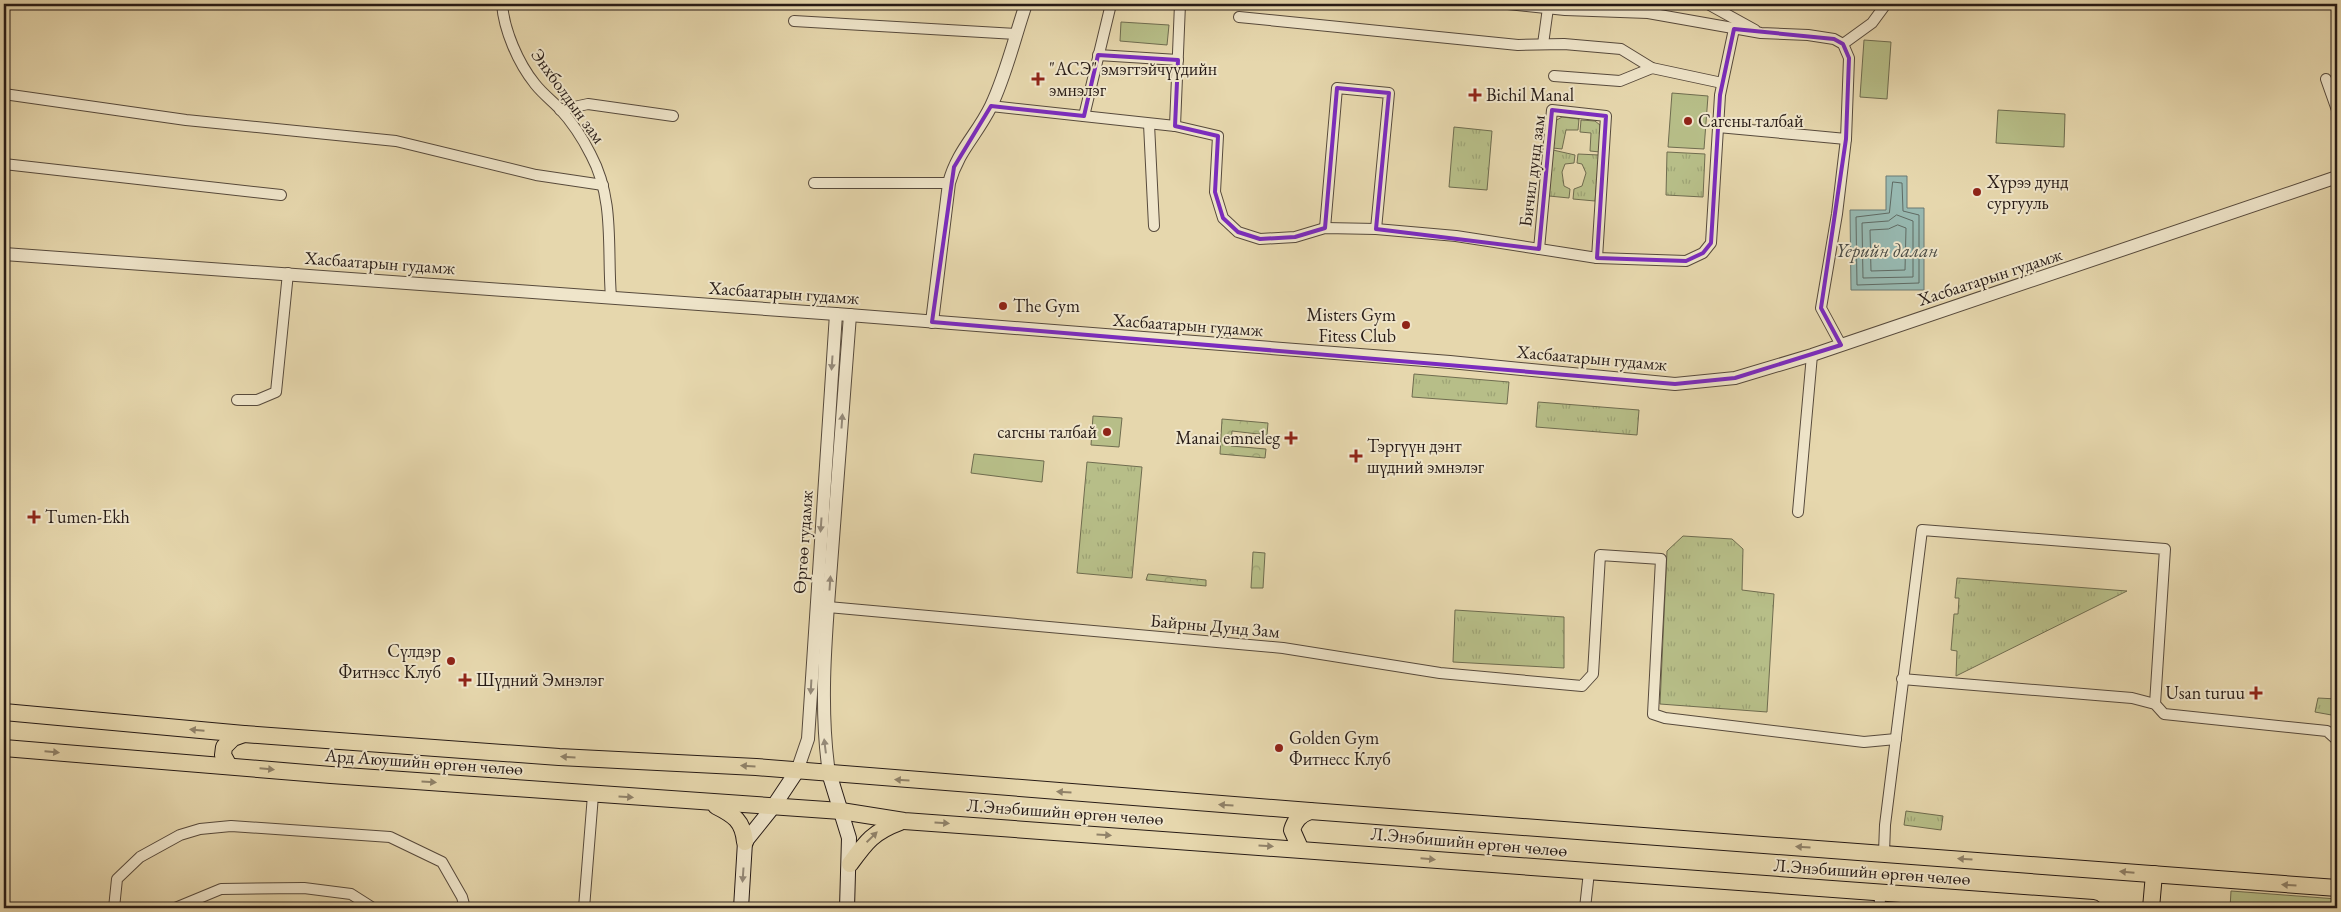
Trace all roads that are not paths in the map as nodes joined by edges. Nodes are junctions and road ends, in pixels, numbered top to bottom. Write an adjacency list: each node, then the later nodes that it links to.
1 (502, 4): 26 (street, Энхболдын зам)
2 (1026, 4): 15 (street)
3 (1111, 4): 18 (street)
4 (1180, 4): 19 (street)
5 (1508, 4): 8 (street)
6 (1708, 4): 14 (street)
7 (1886, 4): 17 (street)
8 (1533, 5): 10 (street)
9 (1565, 7): 10 (street); 13 (street)
10 (1548, 8): 16 (street)
11 (1239, 17): 16 (street)
12 (794, 21): 15 (street)
13 (1734, 29): 14 (street); 23 (street, Бичил дунд зам)
14 (1761, 33): 17 (street)
15 (1016, 34): 25 (street)
16 (1543, 44): 20 (street)
17 (1843, 44): 33 (street)
18 (1098, 55): 19 (street); 29 (street)
19 (1178, 60): 31 (street)
20 (1652, 68): 21 (street); 23 (street)
21 (1554, 76)
22 (2326, 79): 27 (street)
23 (1722, 83): 32 (street, Бичил дунд зам)
24 (4, 94): 38 (street)
25 (991, 106): 29 (street, Бичил дунд зам); 37 (street)
26 (560, 110): 28 (street); 38 (street, Энхболдын зам)
27 (2337, 110)
28 (673, 116)
29 (1084, 116): 30 (street, Бичил дунд зам)
30 (1150, 124): 31 (street, Бичил дунд зам); 40 (street)
31 (1175, 126): 41 (street, Бичил дунд зам)
32 (1718, 127): 33 (street); 45 (street, Бичил дунд зам)
33 (1846, 139): 51 (street)
34 (4, 164): 39 (street)
35 (2337, 177): 51 (street, Хасбаатарын гудамж)
36 (814, 183): 37 (street)
37 (949, 183): 50 (street)
38 (603, 185): 47 (street, Энхболдын зам)
39 (281, 195)
40 (1154, 226)
41 (1325, 228): 42 (street, Бичил дунд зам); 42 (street)
42 (1376, 229): 43 (street, Бичил дунд зам)
43 (1539, 249): 45 (street, Бичил дунд зам); 45 (street, Бичил дунд зам)
44 (4, 254): 46 (street, Хасбаатарын гудамж)
45 (1597, 258)
46 (288, 273): 47 (street, Хасбаатарын гудамж); 53 (street)
47 (611, 297): 48 (street, Хасбаатарын гудамж)
48 (836, 314): 49 (street, Хасбаатарын гудамж); 64 (street, Өргөө гудамж, one-way to 64)
49 (850, 315): 50 (street, Хасбаатарын гудамж); 55 (street, Өргөө гудамж, one-way to 49)
50 (932, 322): 52 (street, Хасбаатарын гудамж)
51 (1841, 345): 52 (street, Хасбаатарын гудамж)
52 (1812, 355): 54 (street)
53 (237, 400)
54 (1798, 512)
55 (828, 607): 60 (street, Байрны Дунд Зам); 65 (street, Өргөө гудамж, one-way to 55)
56 (1902, 679): 57 (street); 57 (street); 60 (street)
57 (2155, 704): 61 (street)
58 (4, 712): 59 (main road, Ард Аюушийн өргөн чөлөө, one-way to 58)
59 (244, 734): 63 (main road); 64 (main road, Ард Аюушийн өргөн чөлөө, one-way to 59)
60 (1896, 739): 74 (street)
61 (2337, 740)
62 (4, 748): 63 (main road, Ард Аюушийн өргөн чөлөө, one-way to 63)
63 (229, 766): 66 (main road, Ард Аюушийн өргөн чөлөө, one-way to 66)
64 (797, 770): 65 (main road, Ард Аюушийн өргөн чөлөө); 68 (main road)
65 (829, 773): 69 (main road, Л.Энэбишийн өргөн чөлөө, one-way to 65); 70 (main road)
66 (593, 794): 67 (main road, Ард Аюушийн өргөн чөлөө, one-way to 67); 84 (street)
67 (710, 802): 68 (main road, Ард Аюушийн өргөн чөлөө); 72 (main road)
68 (773, 807): 70 (main road, Ард Аюушийн өргөн чөлөө); 72 (main road)
69 (1310, 811): 73 (main road); 74 (main road, Л.Энэбишийн өргөн чөлөө, one-way to 69)
70 (841, 812): 71 (main road, Л.Энэбишийн өргөн чөлөө); 75 (main road)
71 (904, 821): 73 (main road, Л.Энэбишийн өргөн чөлөө, one-way to 73); 75 (main road, one-way to 71)
72 (745, 842): 85 (main road, one-way to 85)
73 (1300, 848): 76 (main road, Л.Энэбишийн өргөн чөлөө, one-way to 76)
74 (1884, 853): 77 (main road, Л.Энэбишийн өргөн чөлөө, one-way to 74)
75 (850, 864): 86 (main road)
76 (1589, 872): 79 (main road, Л.Энэбишийн өргөн чөлөө); 87 (street)
77 (2154, 874): 78 (main road, Л.Энэбишийн өргөн чөлөө, one-way to 77); 89 (main road)
78 (2337, 888)
79 (1880, 900): 88 (main road, Л.Энэбишийн өргөн чөлөө)
80 (114, 908): 83 (street)
81 (175, 908): 82 (street)
82 (373, 908)
83 (465, 908)
84 (584, 908)
85 (741, 908)
86 (847, 908)
87 (1585, 908)
88 (2093, 908)
89 (2151, 908)

